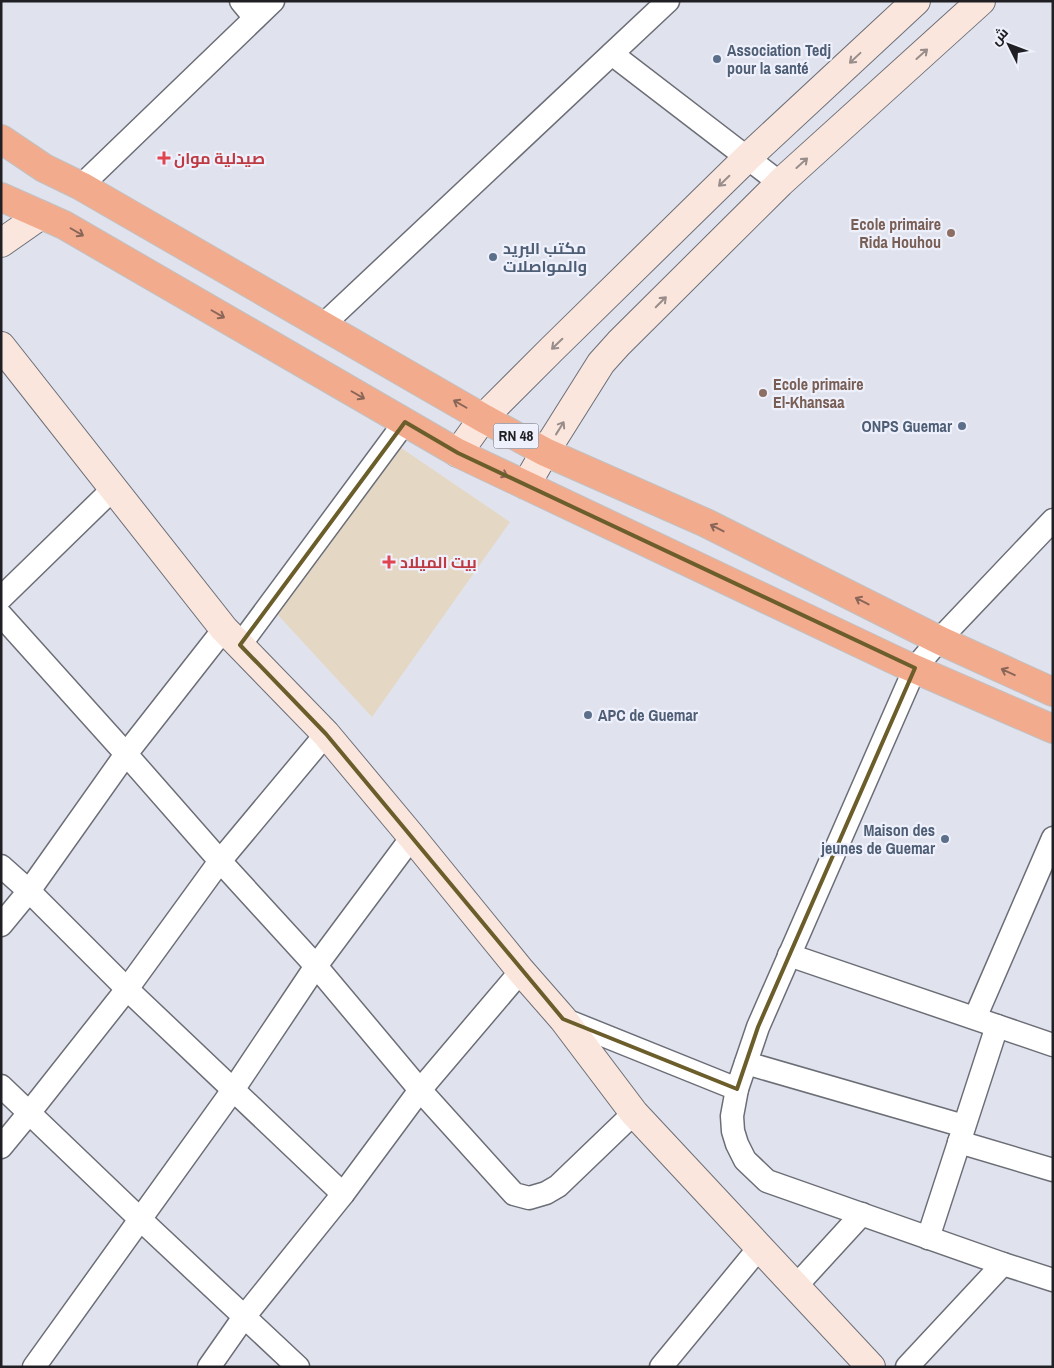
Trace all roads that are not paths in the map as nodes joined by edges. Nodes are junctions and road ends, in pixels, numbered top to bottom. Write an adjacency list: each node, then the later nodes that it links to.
1 (273, 1): 5 (street)
2 (668, 1): 6 (street)
3 (916, 1): 8 (street, one-way to 8)
4 (975, 3): 9 (street, one-way to 4)
5 (248, 10): 10 (street)
6 (612, 54): 8 (street); 15 (street)
7 (1, 139): 10 (highway, RN 48)
8 (747, 158): 9 (street); 14 (street, one-way to 14)
9 (780, 183): 16 (street, one-way to 9)
10 (81, 186): 15 (highway, RN 48)
11 (1, 197): 12 (highway, RN 48)
12 (41, 215): 13 (street); 19 (highway, RN 48, one-way to 19)
13 (1, 243)
14 (588, 314): 16 (street); 18 (street, one-way to 18)
15 (323, 325): 18 (highway, RN 48, one-way to 15)
16 (619, 343): 20 (street, one-way to 16)
17 (1, 346): 23 (street)
18 (484, 418): 20 (highway, RN 48); 21 (street)
19 (405, 422): 21 (highway, RN 48); 27 (street)
20 (546, 452): 22 (street); 28 (highway, RN 48, one-way to 20)
21 (458, 453): 22 (highway, RN 48, one-way to 22)
22 (526, 485): 29 (highway, RN 48)
23 (114, 488): 25 (street); 27 (street)
24 (1053, 520): 28 (street)
25 (1, 598)
26 (1, 616): 33 (street)
27 (232, 637): 32 (street); 33 (street)
28 (939, 640): 29 (street); 30 (highway, RN 48, one-way to 28)
29 (915, 668): 31 (highway, RN 48); 40 (street)
30 (1053, 692)
31 (1053, 729)
32 (326, 734): 34 (street); 36 (street)
33 (126, 754): 36 (street); 38 (street)
34 (412, 837): 41 (street); 42 (street)
35 (1053, 838): 45 (street)
36 (220, 861): 41 (street); 43 (street)
37 (1, 866): 38 (street)
38 (29, 892): 39 (street); 43 (street)
39 (1, 925)
40 (789, 955): 45 (street); 48 (street)
41 (316, 966): 51 (street); 52 (street)
42 (521, 971): 44 (street); 52 (street)
43 (127, 989): 51 (street); 53 (street)
44 (564, 1018): 50 (street); 54 (street)
45 (975, 1018): 46 (street)
46 (997, 1026): 47 (street); 55 (street)
47 (1053, 1045)
48 (746, 1063): 50 (street); 55 (street)
49 (1, 1086): 53 (street)
50 (737, 1089): 59 (street)
51 (233, 1090): 58 (street); 60 (street)
52 (420, 1090): 54 (street); 58 (street)
53 (30, 1113): 56 (street); 60 (street)
54 (634, 1113): 62 (street)
55 (962, 1134): 57 (street); 61 (street)
56 (1, 1147)
57 (1053, 1170)
58 (343, 1194): 66 (street)
59 (862, 1214): 61 (street); 65 (street)
60 (140, 1220): 66 (street); 67 (street)
61 (928, 1238): 63 (street)
62 (759, 1248): 65 (street); 70 (street)
63 (1003, 1264): 64 (street); 72 (street)
64 (1053, 1280)
65 (796, 1286): 71 (street)
66 (244, 1317): 68 (street); 69 (street)
67 (34, 1367)
68 (208, 1367)
69 (298, 1367)
70 (661, 1367)
71 (871, 1367)
72 (907, 1367)

